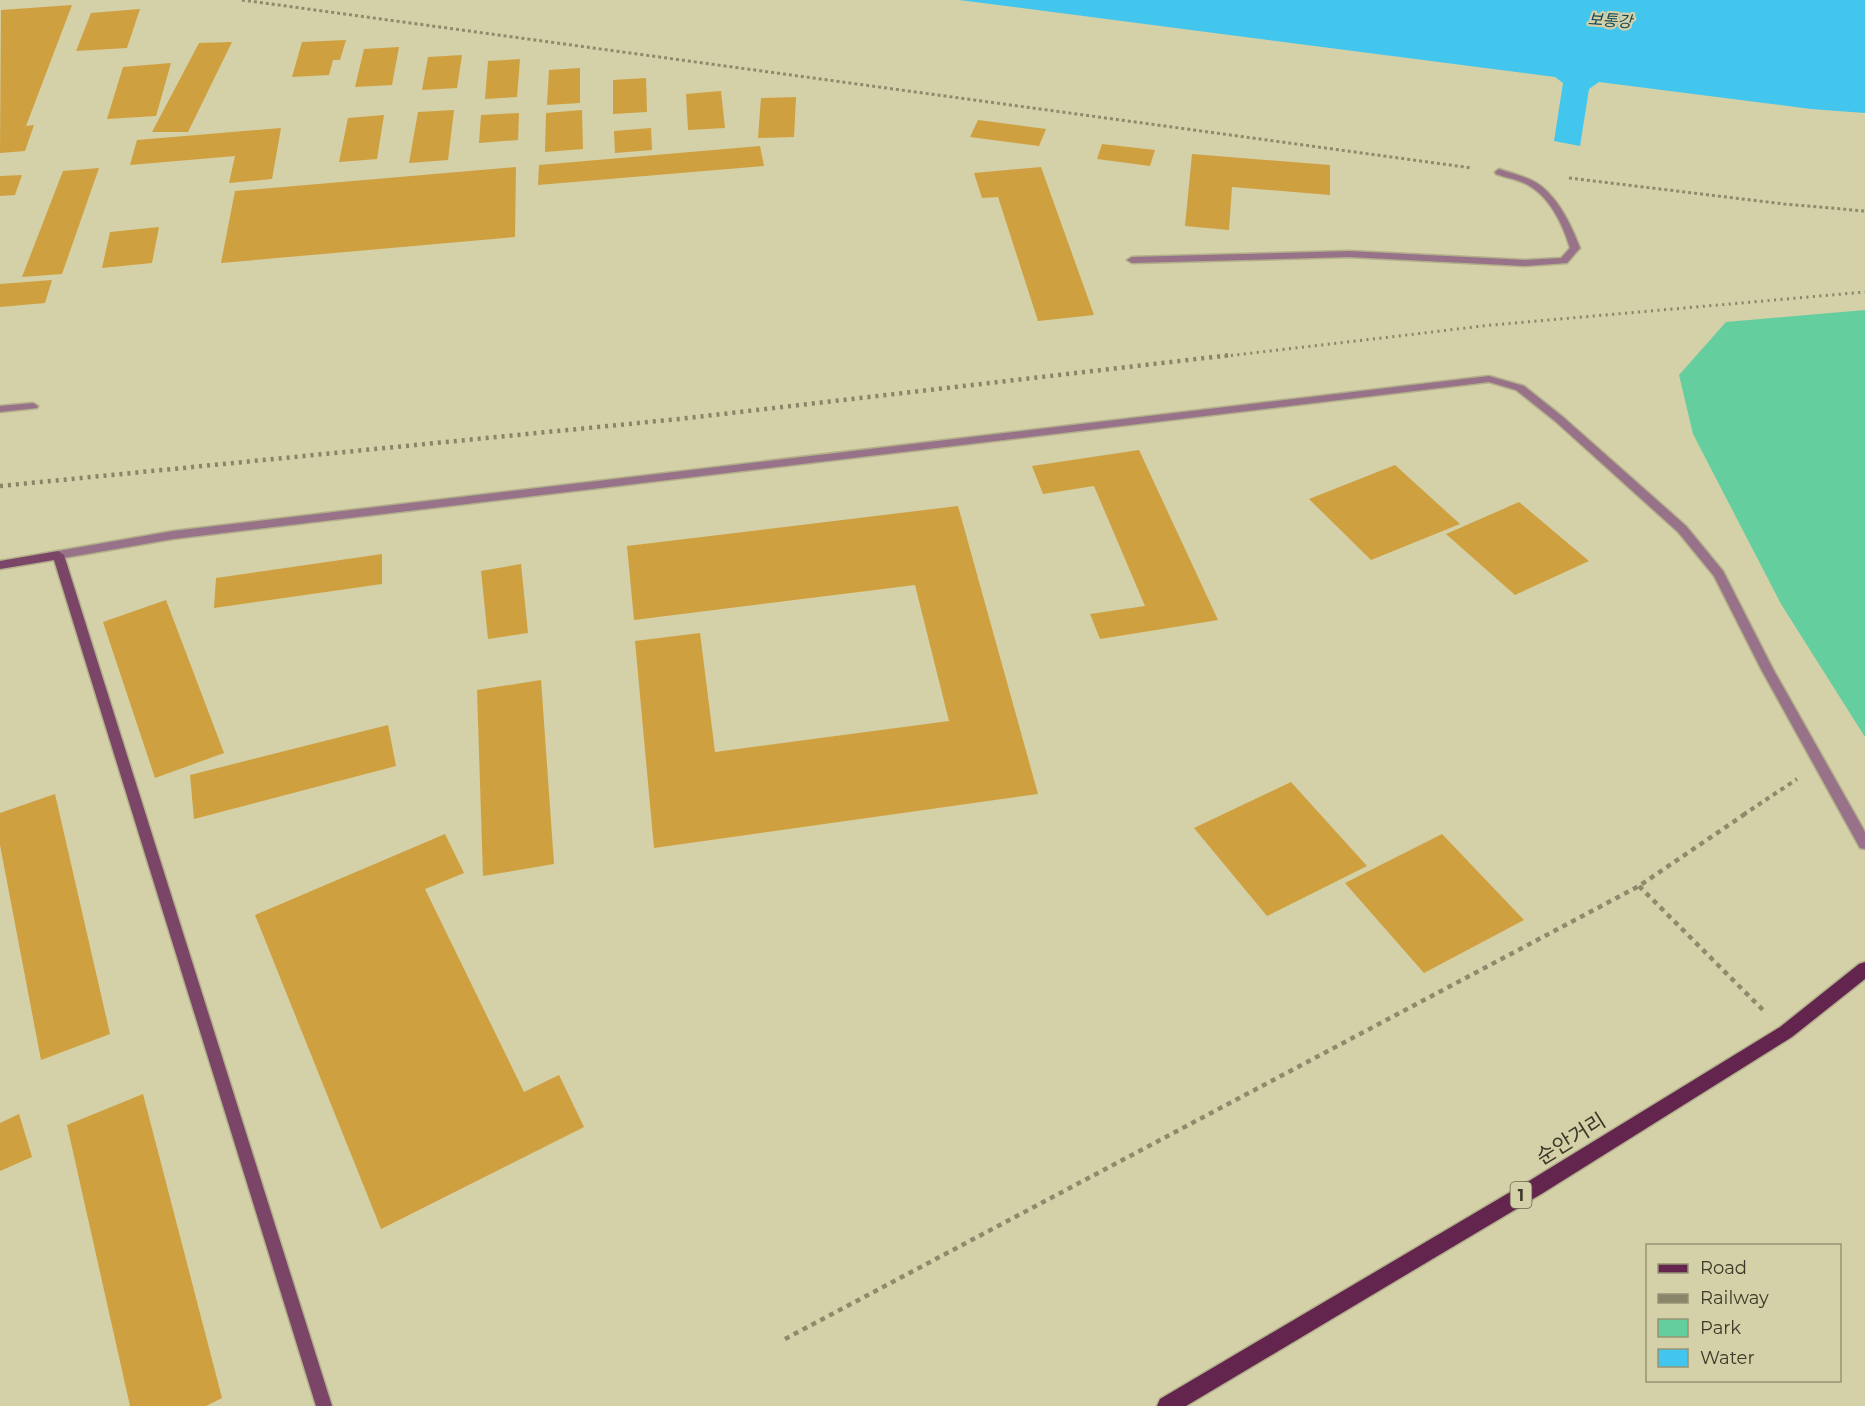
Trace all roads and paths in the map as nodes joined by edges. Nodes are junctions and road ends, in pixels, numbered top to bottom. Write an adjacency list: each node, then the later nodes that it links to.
1 (242, 0): 2 (path)
2 (1499, 172): 5 (street)
3 (1563, 178): 4 (path)
4 (1865, 211)
5 (1132, 260)
6 (33, 406): 7 (street)
7 (0, 409)
8 (58, 555): 9 (street); 10 (street); 16 (street)
9 (0, 565)
10 (1820, 763): 11 (street); 12 (path)
11 (1865, 844)
12 (1639, 886): 14 (path); 15 (path)
13 (1865, 969): 14 (main road, 순안거리 / 1)
14 (1786, 1032): 17 (main road, 순안거리 / 1)
15 (785, 1339)
16 (324, 1406)
17 (1167, 1406)

